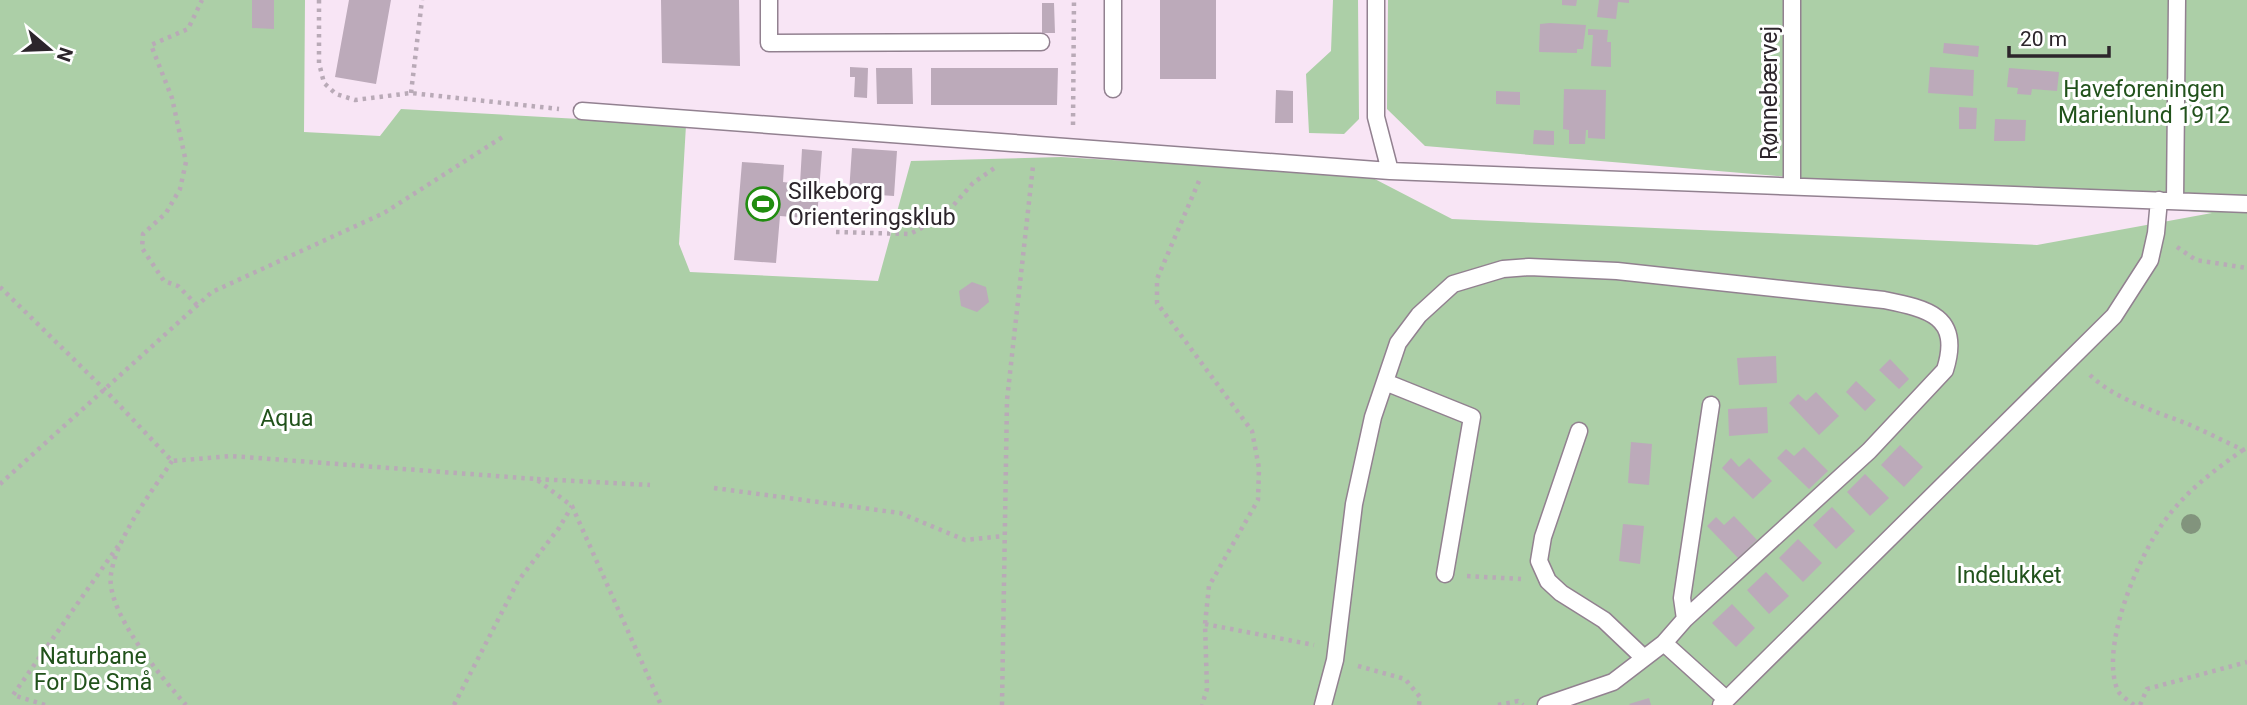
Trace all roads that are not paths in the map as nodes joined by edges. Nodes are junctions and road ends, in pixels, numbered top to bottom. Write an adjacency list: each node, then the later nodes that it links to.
1 (769, 0): 6 (lane)
2 (1113, 0): 7 (lane)
3 (1376, 0): 9 (lane)
4 (1792, 0): 10 (lane, Rønnebærvej)
5 (2177, 0): 11 (lane)
6 (1041, 42)
7 (1113, 89)
8 (582, 111): 9 (lane)
9 (1390, 171): 10 (lane)
10 (1793, 185): 11 (lane)
11 (2167, 200): 12 (lane); 20 (lane)
12 (2247, 204)
13 (1385, 382): 16 (lane); 17 (lane); 21 (lane)
14 (1711, 405): 17 (lane)
15 (1579, 431): 19 (lane)
16 (1445, 574)
17 (1685, 619): 18 (lane)
18 (1664, 643): 19 (lane); 20 (lane)
19 (1644, 658): 22 (lane)
20 (1724, 702)
21 (1323, 705)
22 (1546, 705)

